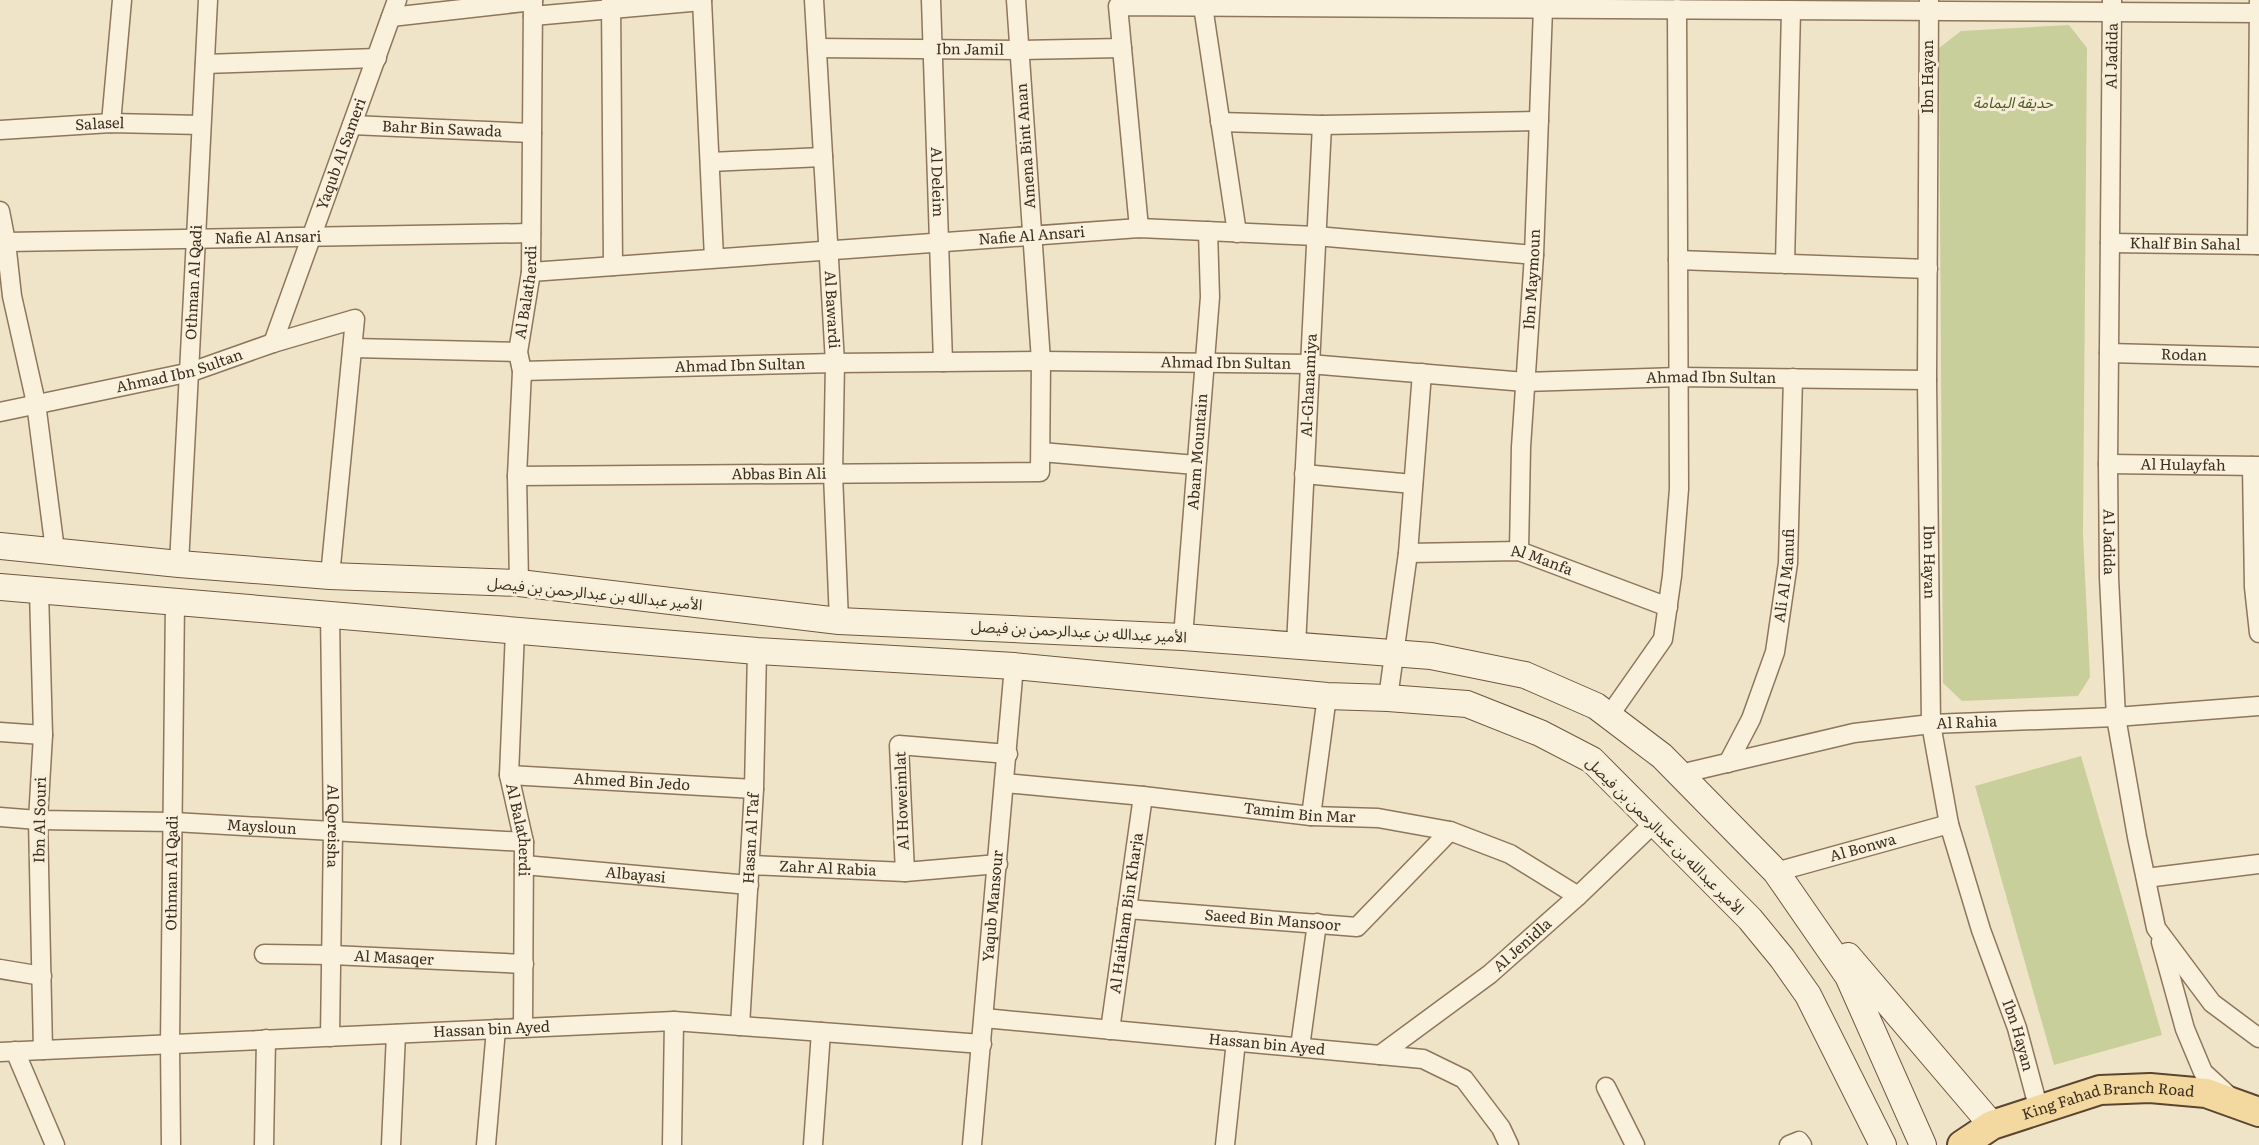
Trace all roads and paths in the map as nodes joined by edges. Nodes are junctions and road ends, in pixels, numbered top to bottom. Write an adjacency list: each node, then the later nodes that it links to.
1 (122, 0): 29 (street)
2 (208, 0): 26 (street, Othman Al Qadi)
3 (814, 0): 21 (street, Al Bawardi)
4 (931, 0): 23 (street, Al Deleim)
5 (1016, 0): 24 (street, Amena Bint Anan)
6 (2259, 0): 20 (street)
7 (702, 1): 10 (street); 37 (street)
8 (1348, 4): 9 (street); 13 (street)
9 (1470, 4): 16 (street)
10 (611, 5): 12 (street); 56 (street)
11 (1714, 5): 18 (street); 19 (street)
12 (533, 6): 17 (street); 34 (street, Al Balatherdi)
13 (1203, 6): 22 (street); 28 (street)
14 (1929, 6): 15 (street); 19 (street); 57 (street, Ibn Hayan)
15 (2112, 6): 20 (street); 49 (street, Al Jadida)
16 (1543, 8): 18 (street); 27 (street, Ibn Maymoun)
17 (394, 9): 25 (street, Yaqub Al Sameri)
18 (1677, 9): 54 (street)
19 (1791, 10): 55 (street)
20 (2259, 13): 35 (street)
21 (817, 48): 23 (street, Ibn Jamil); 36 (street, Al Bawardi)
22 (1122, 48): 24 (street, Ibn Jamil); 39 (street)
23 (932, 49): 24 (street, Ibn Jamil); 48 (street, Al Deleim)
24 (1020, 50): 43 (street, Amena Bint Anan)
25 (377, 57): 26 (street); 31 (street, Yaqub Al Sameri)
26 (205, 64): 30 (street, Othman Al Qadi)
27 (1539, 121): 32 (street); 52 (street, Ibn Maymoun)
28 (1220, 122): 32 (street); 41 (street)
29 (111, 123): 30 (street, Salasel); 33 (street, Salasel)
30 (201, 125): 46 (street, Othman Al Qadi)
31 (352, 125): 34 (street, Bahr Bin Sawada); 45 (street, Yaqub Al Sameri)
32 (1322, 125): 44 (street, Al-Ghanamiya)
33 (0, 130)
34 (532, 133): 42 (street, Al Balatherdi)
35 (2259, 137): 50 (street)
36 (823, 157): 37 (street); 51 (street, Al Bawardi)
37 (710, 162): 53 (street)
38 (0, 211): 47 (street)
39 (1139, 228): 40 (street, Nafie Al Ansari); 43 (street, Nafie Al Ansari)
40 (1208, 231): 41 (street, Nafie Al Ansari); 68 (street, Abam Mountain)
41 (1238, 232): 44 (street, Nafie Al Ansari)
42 (531, 233): 45 (street, Nafie Al Ansari); 58 (street, Al Balatherdi)
43 (1032, 236): 48 (street, Nafie Al Ansari); 65 (street, Amena Bint Anan)
44 (1316, 236): 52 (street, Nafie Al Ansari); 69 (street, Al-Ghanamiya)
45 (312, 237): 46 (street, Nafie Al Ansari); 60 (street, Yaqub Al Sameri)
46 (195, 238): 47 (street, Nafie Al Ansari); 71 (street, Othman Al Qadi)
47 (6, 242): 59 (street)
48 (939, 242): 51 (street, Nafie Al Ansari); 66 (street, Al Deleim)
49 (2110, 243): 50 (street, Khalf Bin Sahal); 63 (street, Al Jadida)
50 (2258, 245)
51 (828, 250): 53 (street, Nafie Al Ansari); 67 (street, Al Bawardi)
52 (1534, 255): 76 (street, Ibn Maymoun)
53 (714, 258): 56 (street, Nafie Al Ansari)
54 (1678, 260): 55 (street); 73 (street)
55 (1785, 264): 57 (street)
56 (613, 266): 58 (street, Nafie Al Ansari)
57 (1928, 269): 75 (street, Ibn Hayan)
58 (531, 272): 62 (street, Al Balatherdi)
59 (6, 297): 77 (street)
60 (273, 343): 61 (street, Ahmad Ibn Sultan); 71 (street, Ahmad Ibn Sultan)
61 (354, 348): 62 (street); 93 (street)
62 (518, 352): 70 (street, Al Balatherdi)
63 (2109, 353): 64 (street, Rodan); 80 (street, Al Jadida)
64 (2259, 357)
65 (1041, 361): 66 (street, Ahmad Ibn Sultan); 68 (street, Ahmad Ibn Sultan); 79 (street, Amena Bint Anan)
66 (943, 362): 67 (street, Ahmad Ibn Sultan)
67 (835, 363): 70 (street, Ahmad Ibn Sultan); 84 (street, Al Bawardi)
68 (1204, 364): 69 (street, Ahmad Ibn Sultan); 81 (street, Abam Mountain)
69 (1309, 364): 72 (street, Ahmad Ibn Sultan); 85 (street, Al-Ghanamiya)
70 (522, 371): 86 (street, Al Balatherdi)
71 (191, 372): 77 (street, Ahmad Ibn Sultan); 92 (street, Othman Al Qadi)
72 (1422, 373): 76 (street, Ahmad Ibn Sultan); 87 (street)
73 (1678, 377): 74 (street, Ahmad Ibn Sultan); 76 (street, Ahmad Ibn Sultan); 98 (street)
74 (1793, 378): 75 (street, Ahmad Ibn Sultan); 117 (street, Ali Al Manufi)
75 (1927, 380): 113 (street, Ibn Hayan)
76 (1525, 382): 90 (street, Ibn Maymoun)
77 (36, 403): 78 (street, Ahmad Ibn Sultan); 89 (street)
78 (0, 412)
79 (1041, 452): 81 (street); 83 (street, Amena Bint Anan)
80 (2108, 464): 82 (street, Al Hulayfah); 112 (street, Al Jadida)
81 (1196, 465): 103 (street, Abam Mountain)
82 (2256, 466): 102 (street)
83 (1040, 472): 84 (street, Abbas Bin Ali)
84 (833, 474): 86 (street, Abbas Bin Ali); 100 (street, Al Bawardi)
85 (1304, 474): 87 (street); 104 (street, Al-Ghanamiya)
86 (517, 476): 94 (street, Al Balatherdi)
87 (1413, 484): 91 (street)
88 (0, 546): 89 (main road, الأمير عبدالله بن عبدالرحمن بن فيصل)
89 (55, 550): 92 (main road, الأمير عبدالله بن عبدالرحمن بن فيصل)
90 (1519, 551): 91 (street, Al Manfa); 98 (street, Al Manfa)
91 (1408, 553): 106 (street)
92 (179, 564): 93 (main road, الأمير عبدالله بن عبدالرحمن بن فيصل)
93 (330, 576): 94 (main road, الأمير عبدالله بن عبدالرحمن بن فيصل)
94 (519, 583): 100 (main road, الأمير عبدالله بن عبدالرحمن بن فيصل)
95 (0, 587): 96 (main road, الأمير عبدالله بن عبدالرحمن بن فيصل)
96 (39, 591): 97 (main road, الأمير عبدالله بن عبدالرحمن بن فيصل); 115 (street, Ibn Al Souri)
97 (176, 601): 99 (main road, الأمير عبدالله بن عبدالرحمن بن فيصل); 126 (street, Othman Al Qadi)
98 (1668, 607): 111 (street)
99 (330, 614): 101 (main road, الأمير عبدالله بن عبدالرحمن بن فيصل); 129 (street, Al Qoreisha)
100 (839, 621): 103 (main road, الأمير عبدالله بن عبدالرحمن بن فيصل)
101 (515, 631): 105 (main road, الأمير عبدالله بن عبدالرحمن بن فيصل); 119 (street, Al Balatherdi)
102 (2259, 633)
103 (1183, 637): 104 (main road, الأمير عبدالله بن عبدالرحمن بن فيصل)
104 (1296, 646): 106 (main road, الأمير عبدالله بن عبدالرحمن بن فيصل)
105 (757, 651): 107 (main road, الأمير عبدالله بن عبدالرحمن بن فيصل); 121 (street, Hasan Al Taf)
106 (1394, 653): 109 (street); 111 (main road, الأمير عبدالله بن عبدالرحمن بن فيصل)
107 (1014, 666): 108 (main road, الأمير عبدالله بن عبدالرحمن بن فيصل); 116 (street, Yaqub Mansour)
108 (1327, 696): 109 (main road, الأمير عبدالله بن عبدالرحمن بن فيصل); 123 (street)
109 (1388, 698): 127 (main road, الأمير عبدالله بن عبدالرحمن بن فيصل)
110 (2259, 706): 112 (street, Al Rahia)
111 (1609, 716): 118 (main road, الأمير عبدالله بن عبدالرحمن بن فيصل)
112 (2116, 717): 113 (street, Al Rahia); 138 (street, Al Jadida)
113 (1931, 723): 117 (street, Al Rahia); 128 (street, Ibn Hayan)
114 (0, 732): 115 (street)
115 (43, 735): 125 (street, Ibn Al Souri)
116 (1008, 754): 120 (street, Yaqub Mansour); 136 (street, Al Howeimlat)
117 (1728, 763): 118 (street, Al Rahia)
118 (1680, 774): 137 (main road, الأمير عبدالله بن عبدالرحمن بن فيصل)
119 (509, 775): 121 (street, Ahmed Bin Jedo); 131 (street, Al Balatherdi)
120 (1005, 783): 122 (street, Tamim Bin Mar); 132 (street, Yaqub Mansour)
121 (754, 789): 134 (street, Hasan Al Taf)
122 (1143, 796): 123 (street, Tamim Bin Mar); 141 (street, Al Haitham Bin Kharja)
123 (1311, 816): 130 (street, Tamim Bin Mar)
124 (0, 817): 125 (street, Maysloun)
125 (38, 820): 126 (street, Maysloun); 148 (street, Ibn Al Souri)
126 (174, 822): 129 (street, Maysloun); 161 (street, Othman Al Qadi)
127 (1655, 822): 140 (street, Al Jenidla); 184 (main road, الأمير عبدالله بن عبدالرحمن بن فيصل)
128 (1949, 824): 137 (street, Al Bonwa); 169 (street, Ibn Hayan)
129 (333, 830): 131 (street, Maysloun); 145 (street, Al Qoreisha)
130 (1450, 831): 140 (street, Tamim Bin Mar); 142 (street, Saeed Bin Mansoor)
131 (524, 842): 135 (street, Al Balatherdi)
132 (998, 864): 136 (street, Al Howeimlat); 149 (street, Yaqub Mansour)
133 (2259, 864): 138 (street)
134 (750, 865): 136 (street, Zahr Al Rabia); 139 (street, Hasan Al Taf)
135 (524, 866): 139 (street, Albayasi); 146 (street, Al Balatherdi)
136 (905, 872)
137 (1776, 872): 170 (main road); 185 (main road, الأمير عبدالله بن عبدالرحمن بن فيصل)
138 (2146, 878): 143 (street, Al Jadida)
139 (749, 885): 151 (street, Hasan Al Taf)
140 (1578, 896): 166 (street, Al Jenidla)
141 (1126, 909): 142 (street, Saeed Bin Mansoor); 154 (street, Al Haitham Bin Kharja)
142 (1317, 923): 163 (street)
143 (2156, 928): 158 (street, Al Jadida); 168 (street)
144 (264, 954): 145 (street, Al Masaqer)
145 (332, 955): 146 (street, Al Masaqer); 157 (street, Al Qoreisha)
146 (524, 964): 152 (street, Al Balatherdi)
147 (0, 969): 148 (street)
148 (42, 976): 164 (street, Ibn Al Souri)
149 (984, 1018): 154 (street, Hassan bin Ayed); 162 (street, Yaqub Mansour)
150 (674, 1021): 151 (street, Hassan bin Ayed); 152 (street, Hassan bin Ayed); 176 (street)
151 (740, 1026): 155 (street, Hassan bin Ayed)
152 (523, 1028): 153 (street, Hassan bin Ayed)
153 (496, 1029): 156 (street, Hassan bin Ayed); 175 (street)
154 (1110, 1030): 160 (street, Hassan bin Ayed)
155 (821, 1032): 162 (street, Hassan bin Ayed); 177 (street)
156 (396, 1034): 157 (street, Hassan bin Ayed); 174 (street)
157 (330, 1037): 159 (street, Hassan bin Ayed)
158 (2259, 1038)
159 (266, 1039): 161 (street, Hassan bin Ayed); 173 (street)
160 (1236, 1041): 163 (street, Hassan bin Ayed); 179 (street)
161 (170, 1044): 164 (street, Hassan bin Ayed); 172 (street, Othman Al Qadi)
162 (982, 1044): 178 (street, Yaqub Mansour)
163 (1300, 1047): 166 (street, Hassan bin Ayed)
164 (43, 1050): 165 (street, Hassan bin Ayed)
165 (8, 1051): 171 (street)
166 (1380, 1055): 180 (street, Hassan bin Ayed)
167 (1606, 1087): 181 (street)
168 (2248, 1108): 169 (main road, King Fahad Branch Road)
169 (2039, 1110): 170 (main road, King Fahad Branch Road)
170 (1992, 1125): 186 (main road, King Fahad Branch Road)
171 (55, 1145)
172 (171, 1145)
173 (264, 1145)
174 (391, 1145)
175 (486, 1145)
176 (672, 1145)
177 (813, 1145)
178 (972, 1145)
179 (1225, 1145)
180 (1509, 1145)
181 (1635, 1145)
182 (1789, 1145): 183 (street)
183 (1802, 1145)
184 (1883, 1145)
185 (1923, 1145)
186 (1962, 1145)

